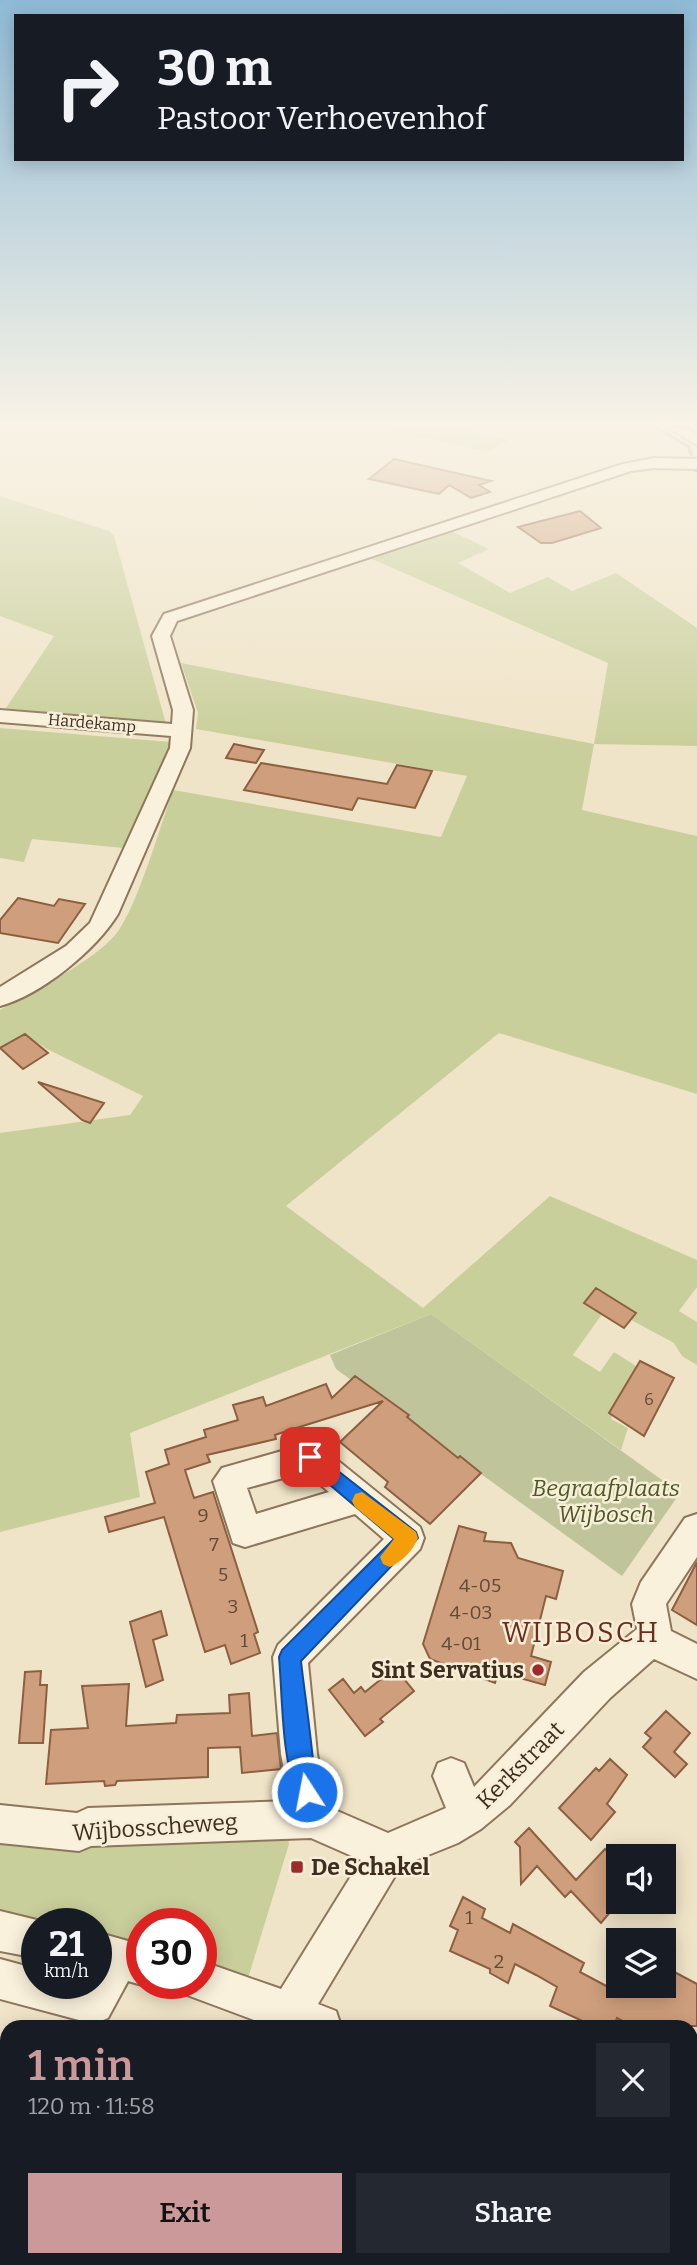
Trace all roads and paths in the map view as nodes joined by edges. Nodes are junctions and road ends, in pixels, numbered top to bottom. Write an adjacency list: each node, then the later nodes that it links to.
1 (424, 534): 3 (street)
2 (0, 716): 3 (street, Hardekamp)
3 (183, 731): 4 (street)
4 (0, 998)
5 (359, 1499): 11 (street)
6 (697, 1529): 7 (street)
7 (651, 1639): 8 (street); 10 (street, Kerkstraat)
8 (697, 1662)
9 (451, 1776): 10 (street)
10 (468, 1816): 13 (street, Kerkstraat)
11 (312, 1819): 12 (street, Wijbosscheweg); 13 (street, Wijbosscheweg)
12 (0, 1824)
13 (388, 1852): 20 (street)
14 (0, 1931): 15 (street)
15 (21, 1935)
16 (118, 1958): 17 (street)
17 (0, 1979)
18 (217, 1988): 19 (street)
19 (293, 2020)
20 (296, 2020)

